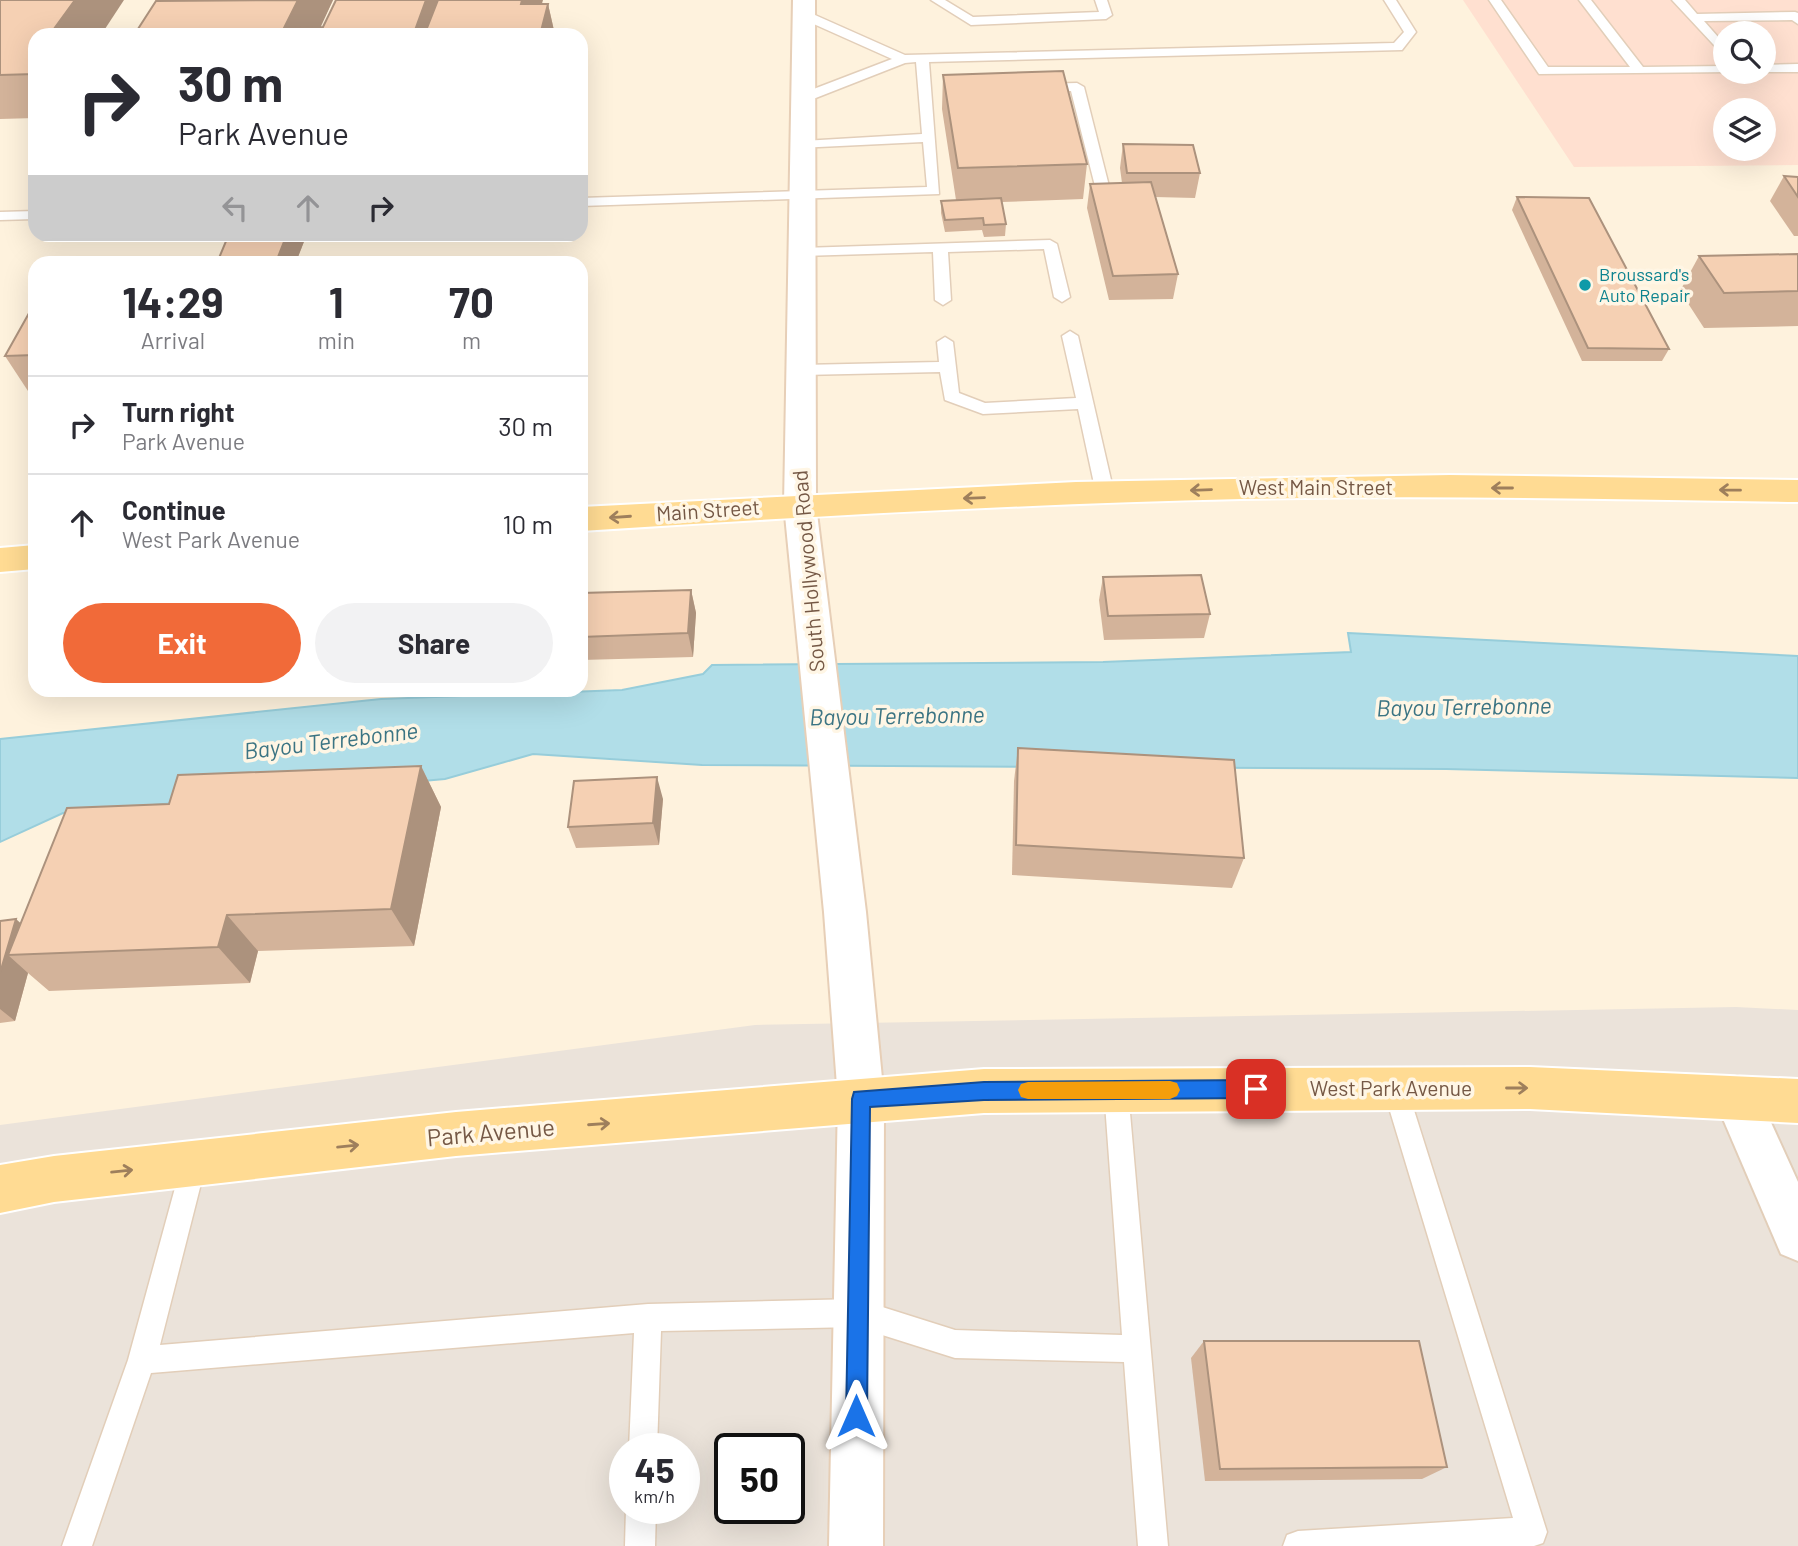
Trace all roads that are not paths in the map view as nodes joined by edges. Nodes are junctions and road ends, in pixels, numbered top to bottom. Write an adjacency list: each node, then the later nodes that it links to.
1 (937, 0): 2 (lane)
2 (1101, 0)
3 (1390, 0): 11 (lane)
4 (1495, 0): 16 (lane)
5 (1586, 0): 16 (lane)
6 (1678, 0): 8 (lane)
7 (803, 7): 12 (lane); 18 (main road, South Hollywood Road)
8 (1693, 18): 9 (lane); 10 (lane)
9 (1798, 20)
10 (1713, 40)
11 (922, 58): 12 (lane); 19 (lane)
12 (903, 59): 18 (lane)
13 (1798, 68): 14 (lane)
14 (1776, 69)
15 (1713, 70): 16 (lane)
16 (1639, 71)
17 (1022, 88): 21 (lane)
18 (803, 98): 20 (main road, South Hollywood Road)
19 (928, 138): 20 (lane); 22 (lane)
20 (803, 145): 22 (main road, South Hollywood Road)
21 (1104, 194)
22 (803, 197): 23 (lane); 27 (main road, South Hollywood Road)
23 (588, 202)
24 (28, 215): 25 (lane)
25 (0, 216)
26 (940, 247): 27 (lane); 28 (lane); 29 (lane)
27 (802, 252): 33 (main road, South Hollywood Road)
28 (1062, 297)
29 (943, 300)
30 (1070, 336): 34 (lane)
31 (945, 342): 32 (lane)
32 (948, 367): 33 (lane); 34 (lane)
33 (802, 370): 38 (main road, South Hollywood Road)
34 (1084, 403): 36 (lane)
35 (1798, 491): 36 (main road, West Main Street, one-way to 36)
36 (1105, 493): 37 (main road, West Main Street, one-way to 37)
37 (835, 503): 38 (main road, Main Street)
38 (800, 505): 39 (main road, Main Street, one-way to 39); 46 (main road, South Hollywood Road)
39 (588, 519)
40 (28, 558): 41 (main road)
41 (0, 560)
42 (1395, 1088): 43 (main road, West Park Avenue); 45 (main road, West Park Avenue, one-way to 45); 61 (lane)
43 (1116, 1090): 44 (main road, West Park Avenue); 53 (lane)
44 (984, 1091): 46 (main road, Park Avenue)
45 (1737, 1098): 47 (main road, West Park Avenue); 50 (main road)
46 (861, 1099): 48 (main road, Park Avenue, one-way to 46); 51 (main road, South Hollywood Road)
47 (1798, 1101)
48 (193, 1164): 49 (main road, Park Avenue, one-way to 48); 54 (lane)
49 (0, 1189)
50 (1798, 1237)
51 (857, 1312): 52 (lane); 53 (lane); 59 (main road, South Hollywood Road)
52 (648, 1318): 54 (lane); 55 (lane)
53 (1137, 1349): 60 (lane)
54 (142, 1360): 57 (lane)
55 (644, 1433)
56 (641, 1524): 58 (lane)
57 (77, 1546)
58 (640, 1546)
59 (856, 1546)
60 (1153, 1546)
61 (1298, 1546)

